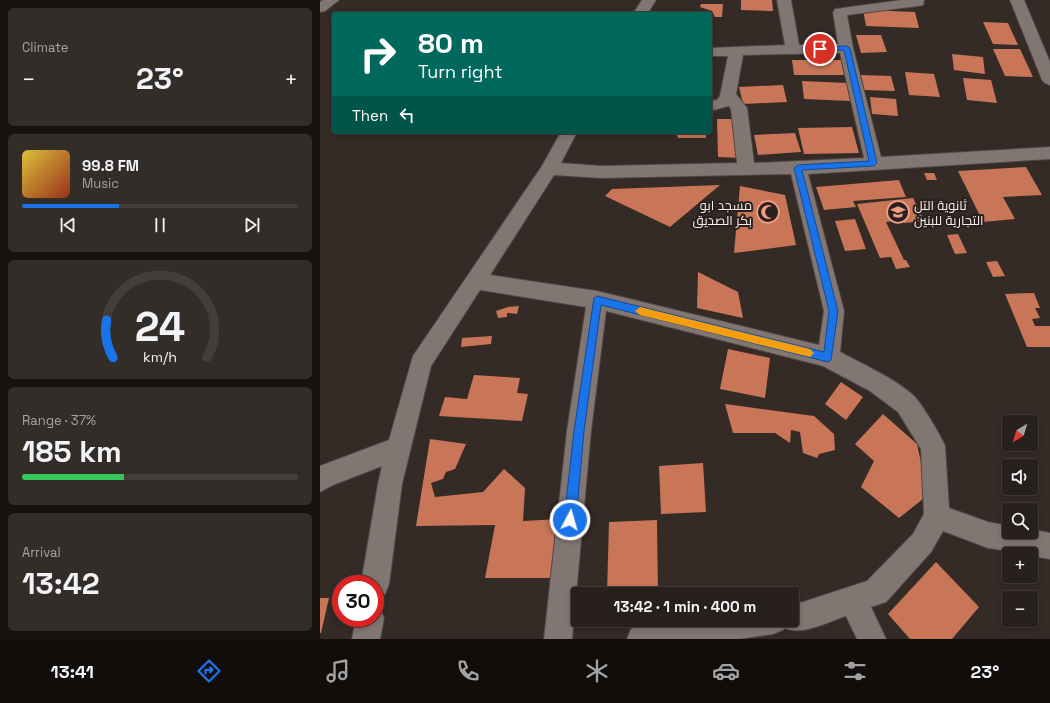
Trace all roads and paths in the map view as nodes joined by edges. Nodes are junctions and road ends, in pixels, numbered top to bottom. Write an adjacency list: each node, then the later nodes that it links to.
1 (332, 0): 6 (street)
2 (649, 0): 7 (street)
3 (784, 0): 9 (street)
4 (917, 0): 8 (street)
5 (1017, 0): 12 (street)
6 (320, 8)
7 (641, 12)
8 (846, 48): 9 (street); 17 (street)
9 (793, 50): 11 (street)
10 (712, 52): 11 (street)
11 (736, 52): 13 (street)
12 (1050, 80)
13 (729, 95): 14 (street); 20 (street)
14 (712, 106)
15 (567, 134): 19 (street)
16 (1050, 153): 17 (street)
17 (874, 163): 18 (street)
18 (798, 168): 20 (street); 23 (street)
19 (549, 169): 20 (street); 21 (street)
20 (746, 169)
21 (474, 281): 22 (street); 24 (street)
22 (597, 300): 23 (street); 34 (street)
23 (828, 357): 26 (street)
24 (399, 448): 25 (street); 28 (street)
25 (320, 480)
26 (937, 516): 27 (street); 29 (street)
27 (1050, 546)
28 (376, 575)
29 (853, 600): 30 (street); 36 (street)
30 (799, 616)
31 (368, 627): 33 (street)
32 (724, 627): 35 (street)
33 (366, 639)
34 (558, 639)
35 (641, 639)
36 (872, 639)

